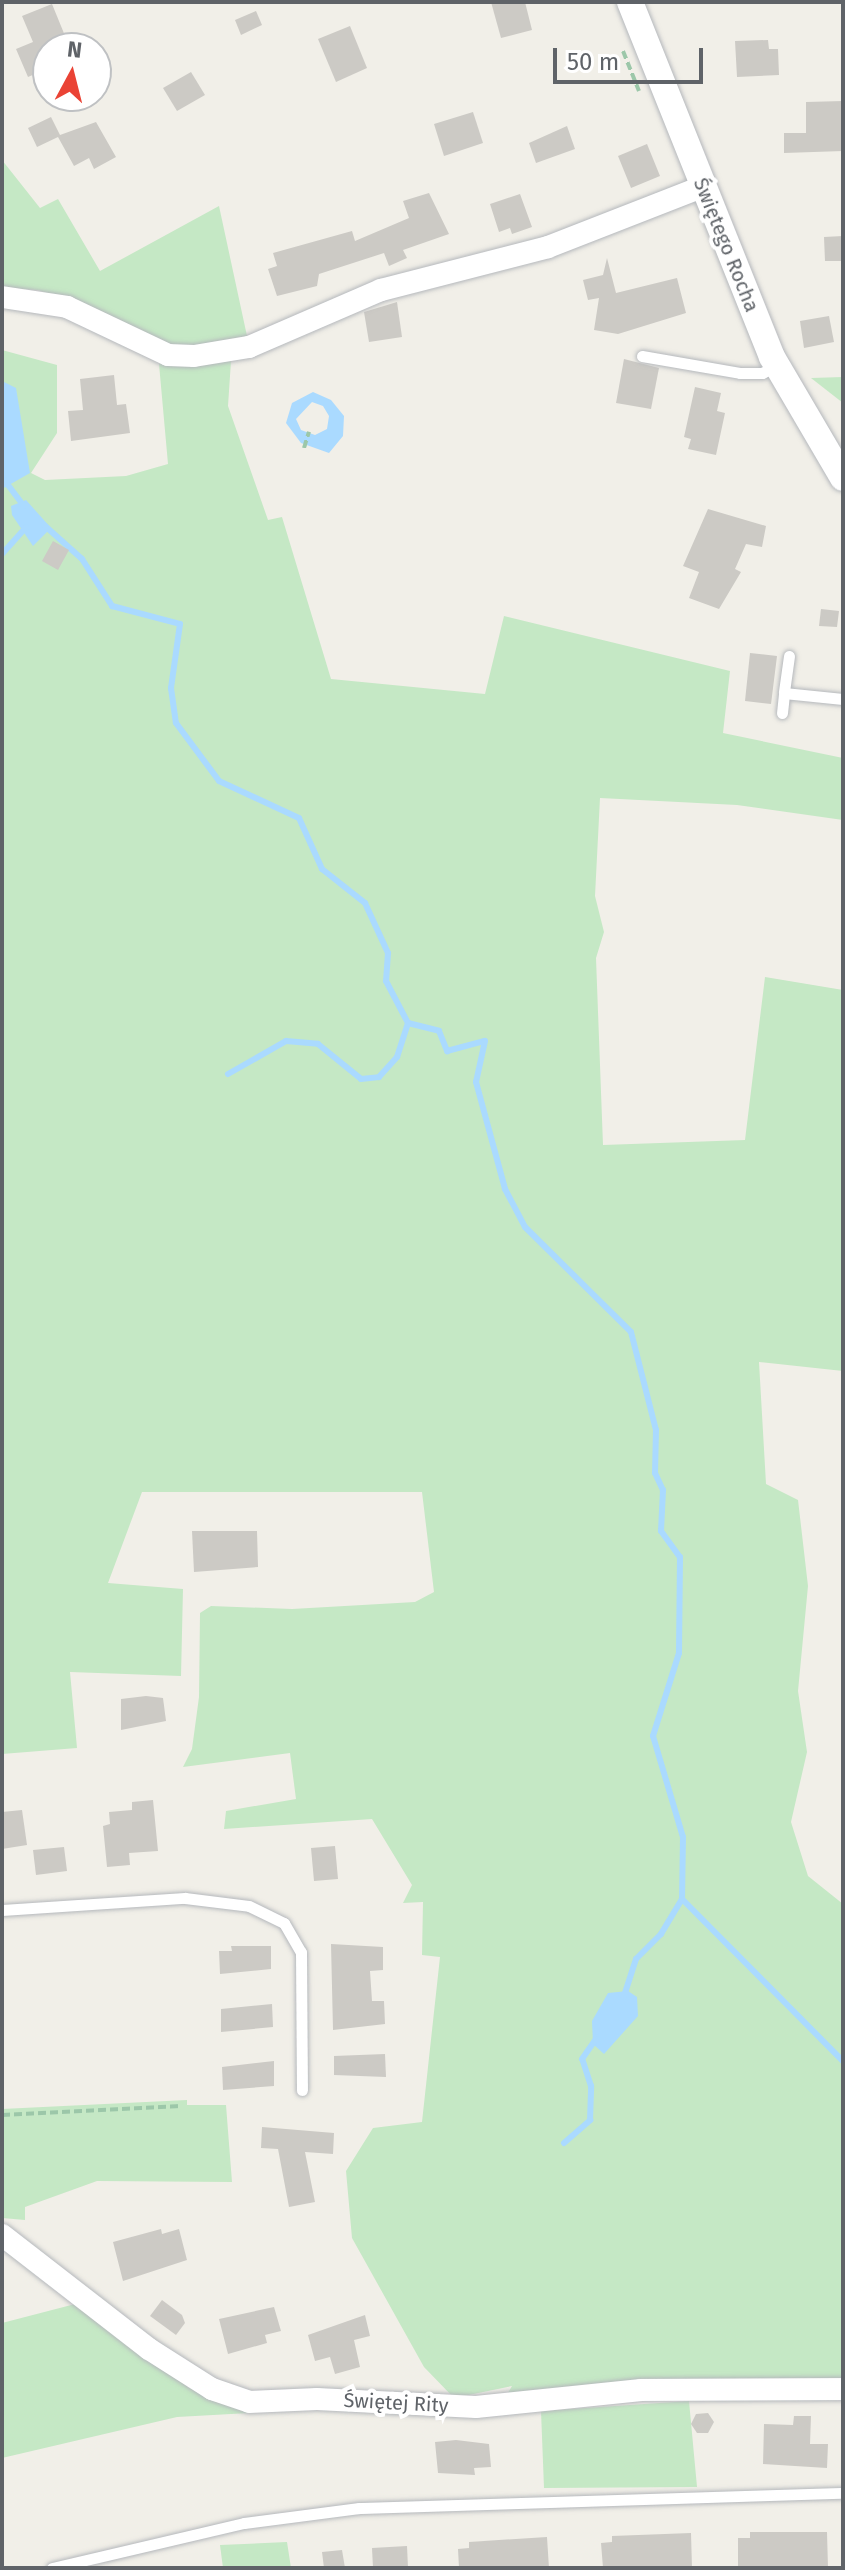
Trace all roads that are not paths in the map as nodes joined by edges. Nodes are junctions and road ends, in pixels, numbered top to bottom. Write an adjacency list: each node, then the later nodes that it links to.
1 (630, 2): 2 (street, Świętego Rocha)
2 (702, 187): 3 (street); 5 (street, Świętego Rocha)
3 (2, 297)
4 (642, 356): 5 (lane)
5 (777, 365): 6 (street, Świętego Rocha)
6 (843, 478)
7 (789, 656): 8 (lane)
8 (784, 693): 9 (lane); 10 (lane)
9 (843, 699)
10 (782, 713)
11 (2, 1910): 12 (lane)
12 (302, 2090)
13 (2, 2235): 14 (street, Świętej Rity)
14 (843, 2389)
15 (843, 2493): 16 (lane)
16 (52, 2568)

